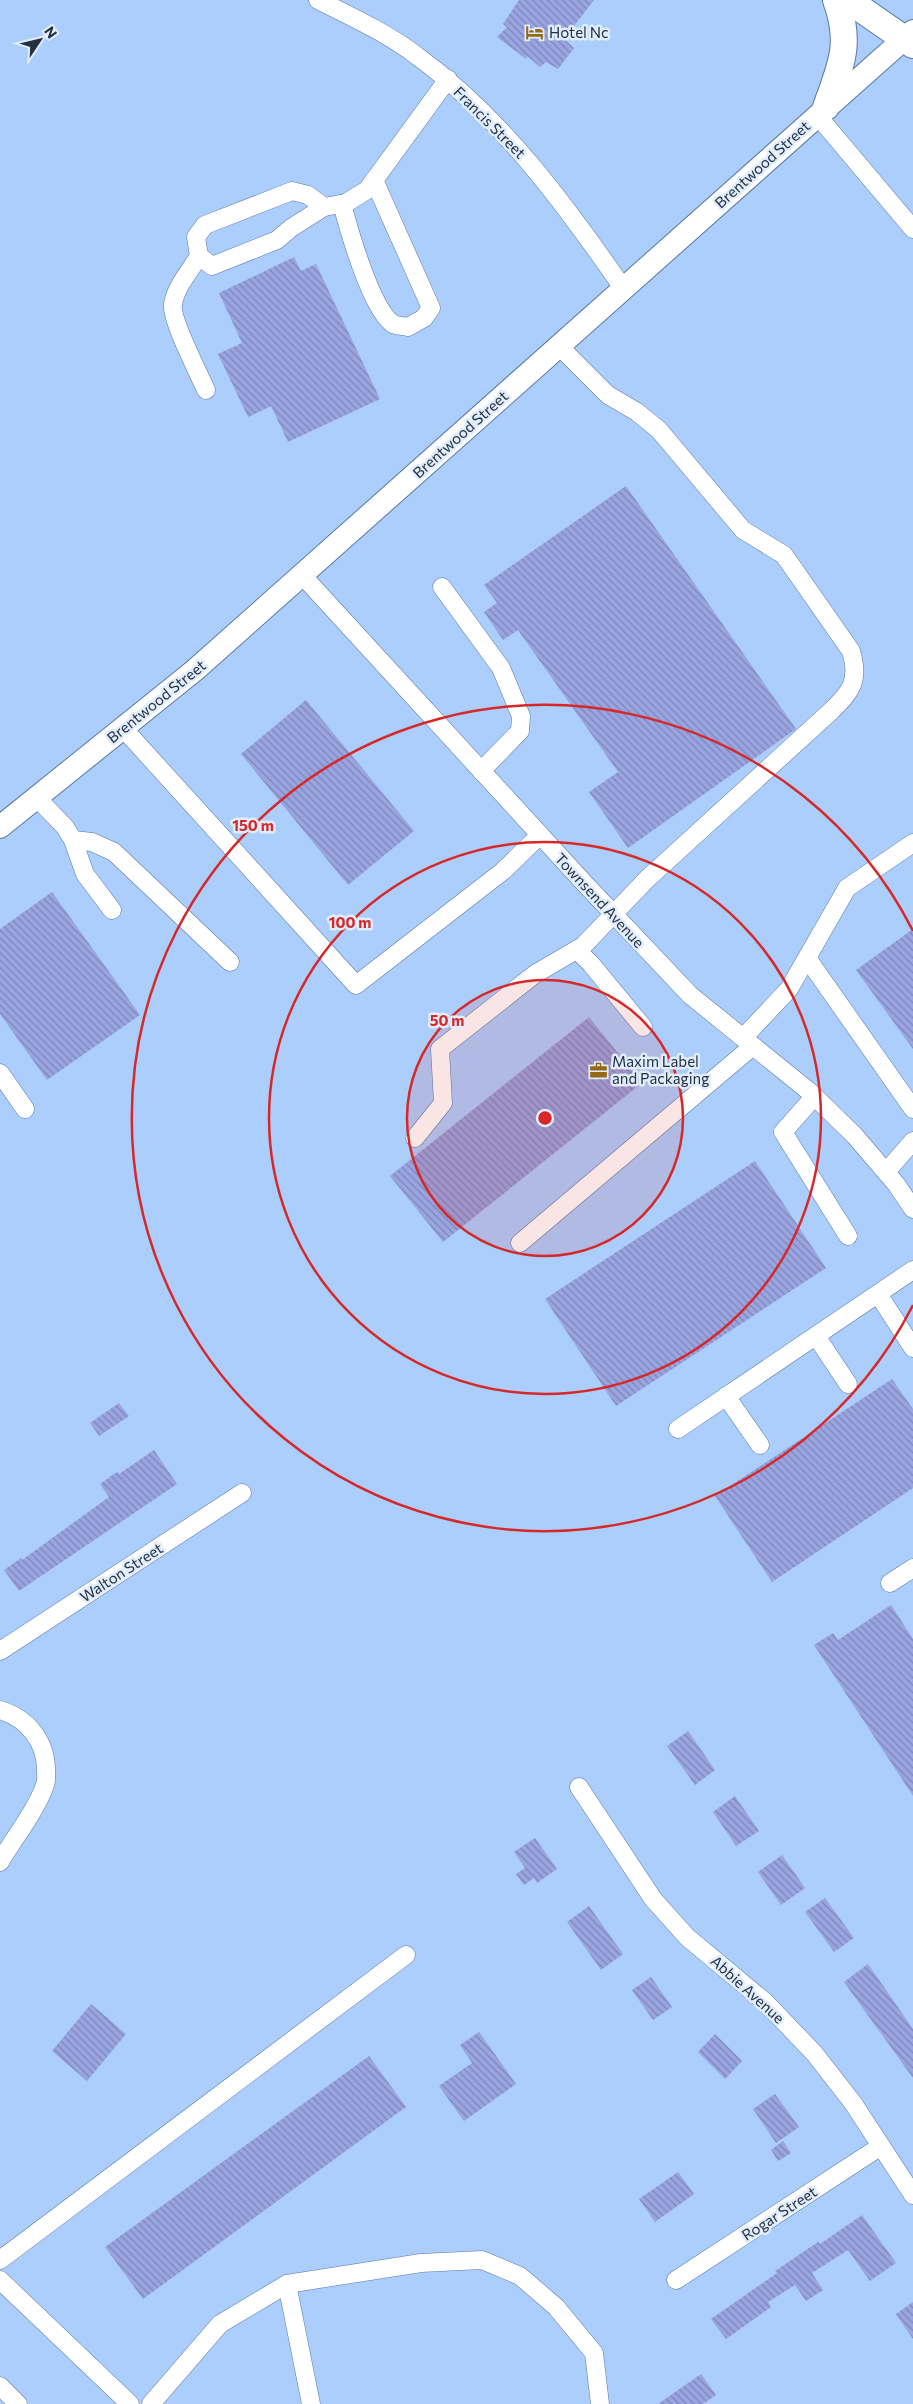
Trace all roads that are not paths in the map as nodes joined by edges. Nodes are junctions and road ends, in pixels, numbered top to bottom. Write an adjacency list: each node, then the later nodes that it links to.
1 (318, 0): 5 (street, Francis Street)
2 (836, 0): 6 (highway)
3 (848, 0): 4 (highway)
4 (910, 39): 6 (main road, Brentwood Street)
5 (448, 80): 7 (street); 12 (street, Francis Street)
6 (822, 111): 10 (street); 12 (main road, Brentwood Street)
7 (374, 180): 8 (street); 8 (street)
8 (342, 204): 9 (street)
9 (324, 207): 11 (street); 11 (street)
10 (913, 229)
11 (199, 256): 14 (street)
12 (623, 288): 13 (main road, Brentwood Street)
13 (559, 346): 15 (main road, Brentwood Street); 25 (street)
14 (206, 390)
15 (302, 575): 17 (main road, Brentwood Street); 18 (street, Townsend Avenue)
16 (442, 587): 18 (street)
17 (123, 728): 19 (main road, Brentwood Street); 21 (street)
18 (481, 771): 21 (street, Townsend Avenue)
19 (37, 798): 20 (main road, Brentwood Street); 22 (street)
20 (3, 819)
21 (540, 836): 25 (street, Townsend Avenue)
22 (72, 840): 24 (street); 28 (street)
23 (913, 843): 27 (street)
24 (112, 910)
25 (613, 914): 26 (street); 30 (street, Townsend Avenue)
26 (577, 950): 29 (street); 35 (street)
27 (806, 958): 30 (street); 33 (street)
28 (230, 962)
29 (643, 1027)
30 (748, 1042): 32 (street, Townsend Avenue); 40 (street)
31 (0, 1073): 34 (street)
32 (814, 1097): 37 (street, Townsend Avenue); 39 (street)
33 (913, 1108)
34 (25, 1109)
35 (414, 1138)
36 (913, 1141): 37 (street)
37 (886, 1172): 38 (street, Townsend Avenue)
38 (913, 1209)
39 (848, 1236)
40 (520, 1243)
41 (913, 1270): 42 (street)
42 (878, 1294): 43 (street); 44 (street)
43 (816, 1336): 45 (street); 46 (street)
44 (913, 1348)
45 (848, 1384)
46 (726, 1396): 47 (street); 48 (street)
47 (678, 1429)
48 (760, 1445)
49 (242, 1493): 52 (street, Walton Street)
50 (913, 1568): 51 (street)
51 (890, 1583)
52 (0, 1651)
53 (0, 1710): 55 (street)
54 (579, 1787): 57 (street, Abbie Avenue)
55 (0, 1862)
56 (406, 1955): 59 (street)
57 (881, 2146): 58 (street, Abbie Avenue); 60 (street, Rogar Street)
58 (913, 2195)
59 (0, 2260)
60 (676, 2280)
61 (1, 2284): 65 (street)
62 (288, 2284): 66 (street); 67 (street); 68 (street)
63 (0, 2386): 64 (street)
64 (18, 2404)
65 (130, 2404)
66 (151, 2404)
67 (311, 2404)
68 (600, 2404)

